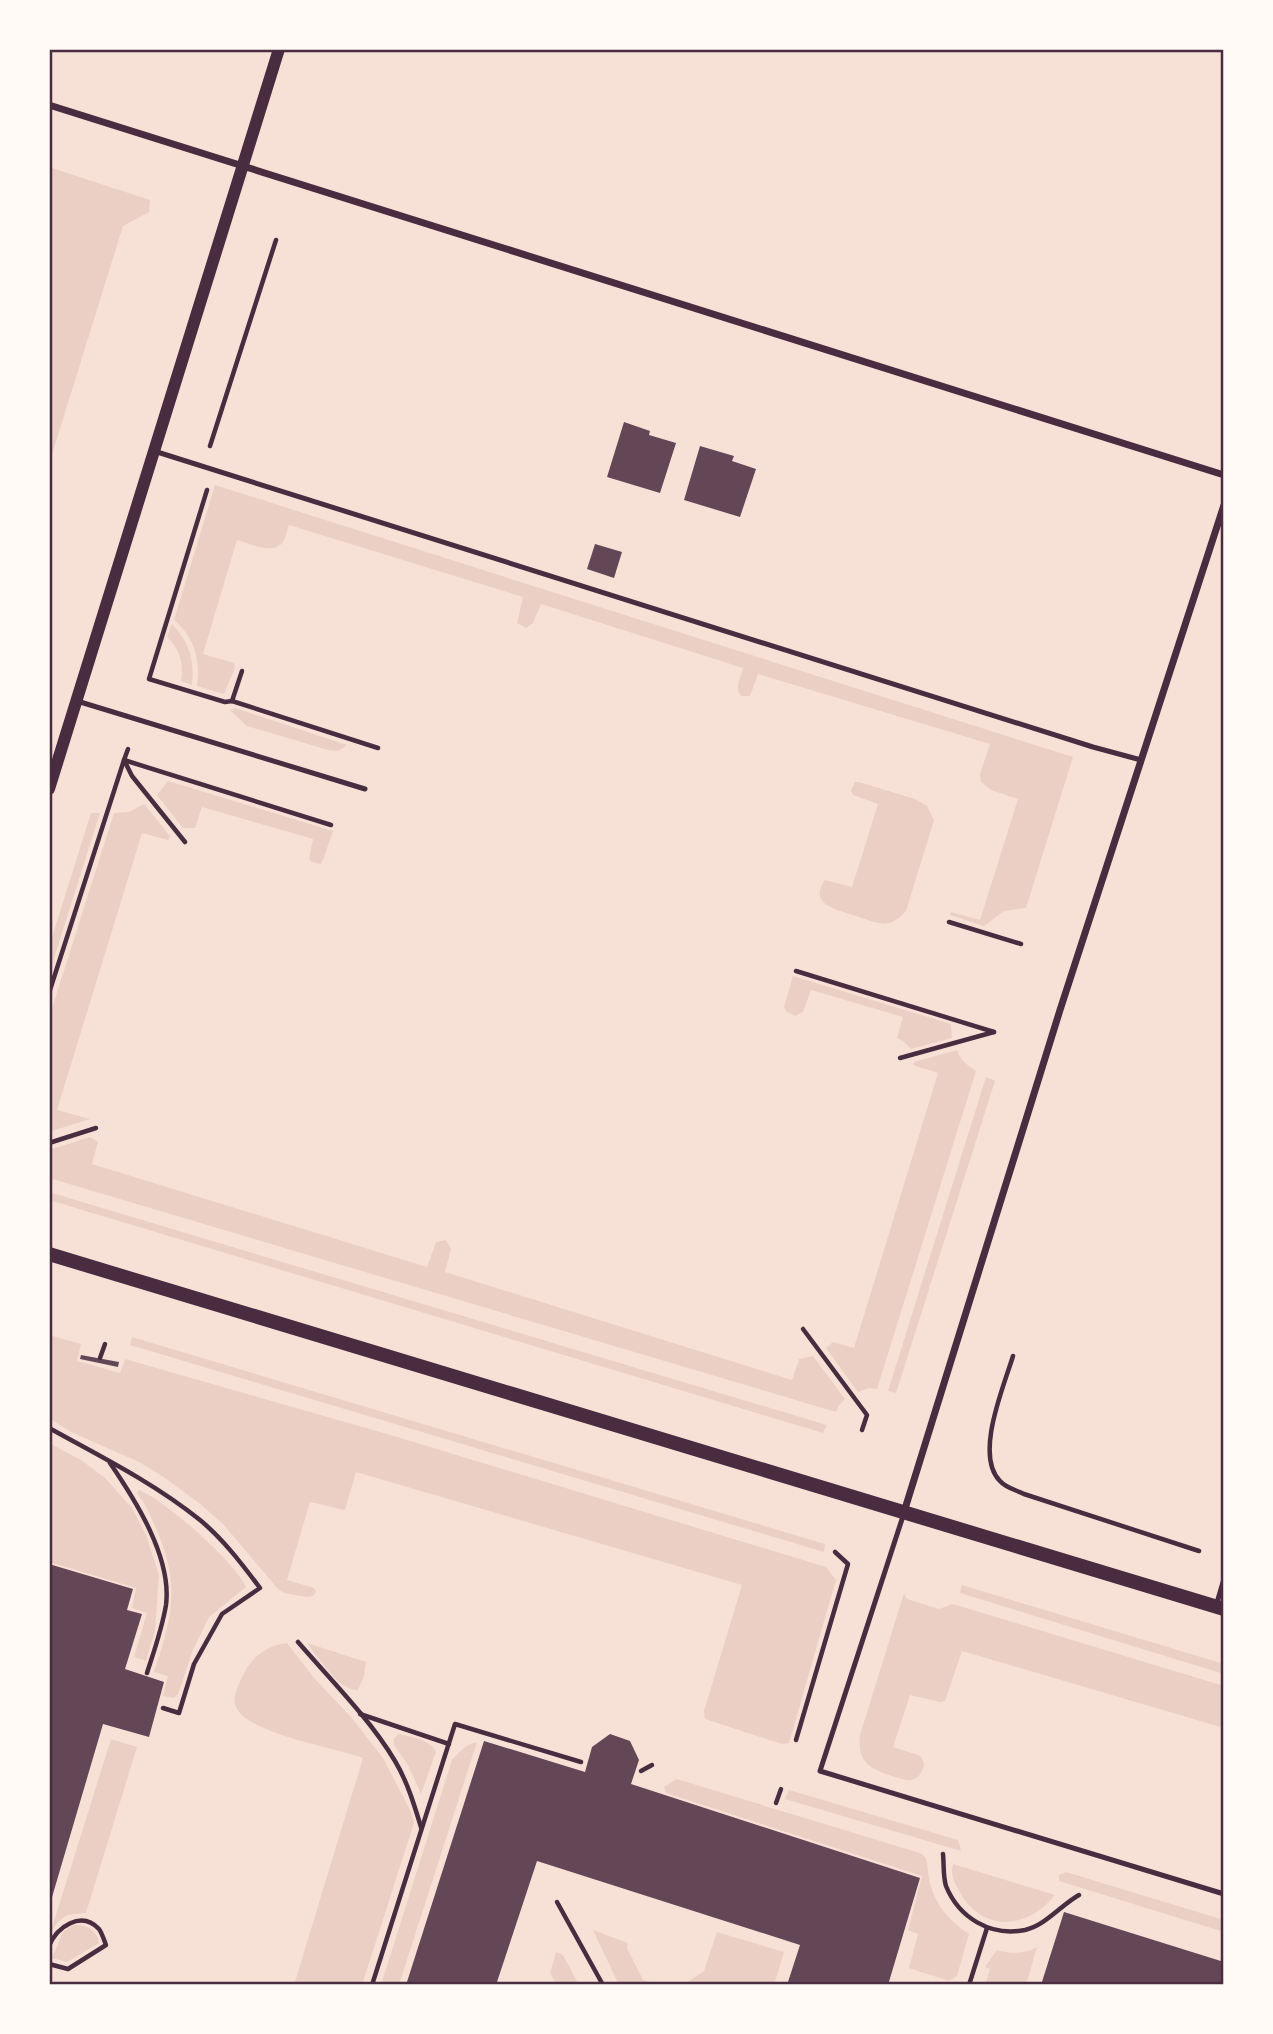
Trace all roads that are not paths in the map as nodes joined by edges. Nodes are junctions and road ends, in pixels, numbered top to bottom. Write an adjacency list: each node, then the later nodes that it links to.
1 (279, 49): 3 (street)
2 (49, 105): 3 (street)
3 (242, 166): 4 (street); 5 (street)
4 (155, 451): 7 (street); 8 (lane)
5 (1224, 475)
6 (1224, 505): 8 (street)
7 (77, 701): 9 (street); 10 (lane)
8 (1141, 760): 12 (street)
9 (49, 789)
10 (365, 789)
11 (49, 1254): 12 (main road)
12 (904, 1513): 14 (main road); 15 (lane)
13 (1224, 1579): 14 (lane)
14 (1220, 1608)
15 (1224, 1894)

